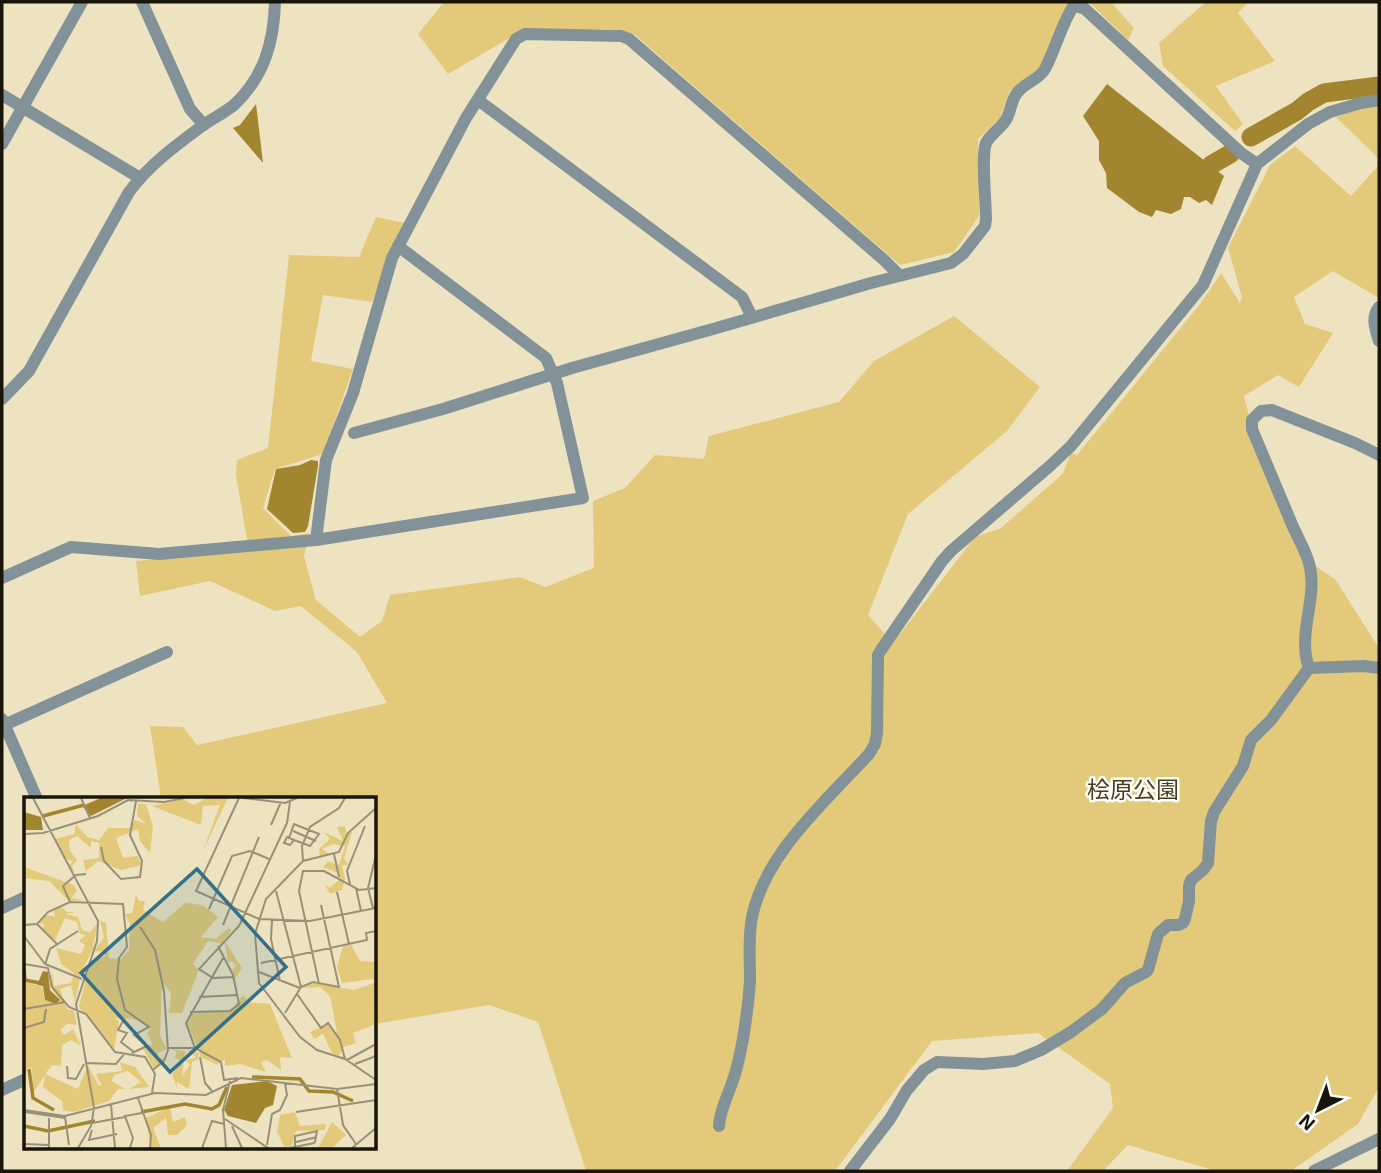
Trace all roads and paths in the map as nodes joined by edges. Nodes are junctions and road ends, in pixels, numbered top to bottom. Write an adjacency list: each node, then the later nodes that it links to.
1 (82, 2): 8 (street)
2 (142, 2): 9 (street)
3 (275, 2): 9 (street)
4 (1073, 3): 11 (street); 14 (street)
5 (2, 95): 8 (street)
6 (478, 100): 13 (street); 14 (street); 16 (street)
7 (1379, 100): 11 (street)
8 (23, 107): 10 (street); 12 (street)
9 (204, 125): 12 (street)
10 (2, 144)
11 (1257, 164): 33 (street)
12 (140, 178): 19 (street)
13 (398, 246): 18 (street); 22 (street)
14 (899, 275): 16 (street)
15 (1379, 307): 17 (street)
16 (752, 317): 18 (street)
17 (1379, 341)
18 (553, 375): 20 (street); 22 (street)
19 (2, 399)
20 (354, 433)
21 (1379, 455): 25 (street)
22 (316, 540): 23 (street)
23 (2, 578)
24 (167, 652): 27 (street)
25 (1309, 668): 26 (street); 35 (street)
26 (1379, 668)
27 (3, 724): 28 (street)
28 (36, 797)
29 (24, 898): 30 (street)
30 (2, 908)
31 (24, 1080): 32 (street)
32 (2, 1090)
33 (719, 1126)
34 (1379, 1139): 36 (street)
35 (850, 1171)
36 (1314, 1171)

